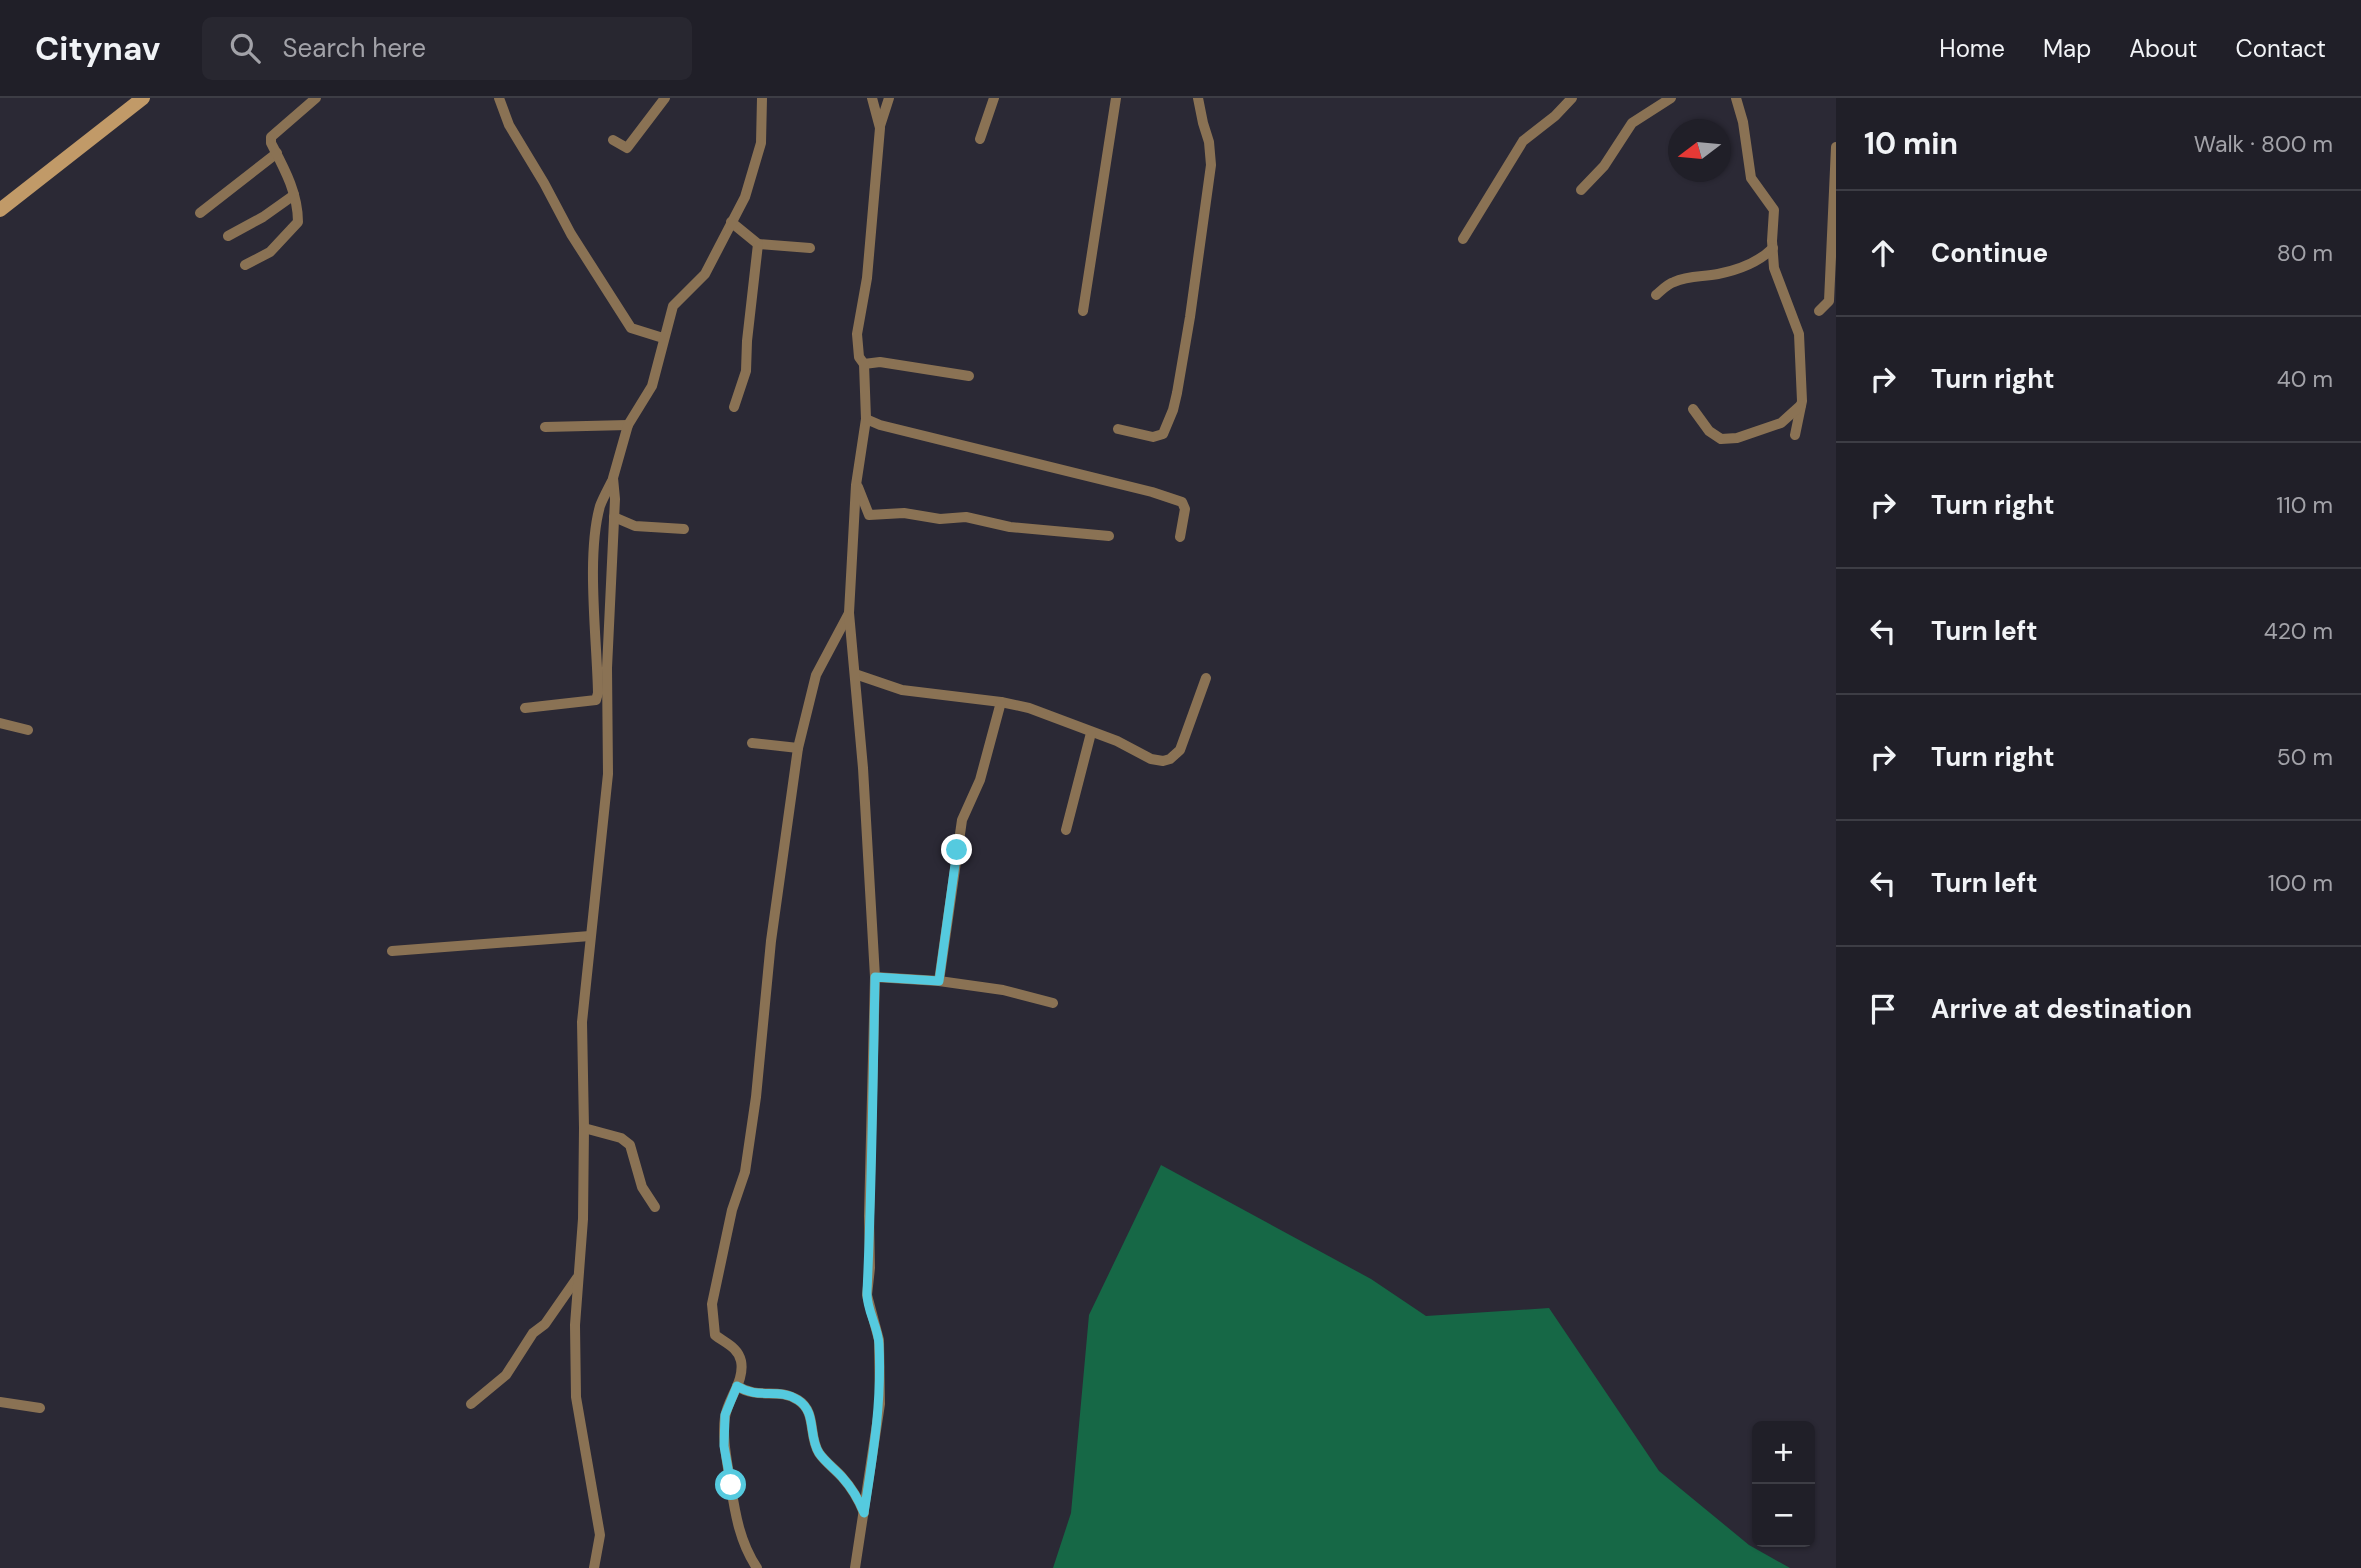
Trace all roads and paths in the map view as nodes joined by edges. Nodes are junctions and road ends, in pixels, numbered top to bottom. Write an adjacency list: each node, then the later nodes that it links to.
1 (143, 98): 21 (main road)
2 (316, 98): 18 (street)
3 (499, 98): 33 (street)
4 (665, 98): 16 (street)
5 (762, 98): 23 (street)
6 (872, 98): 14 (street)
7 (889, 98): 14 (street)
8 (994, 98): 15 (street)
9 (1116, 98): 31 (street)
10 (1198, 98): 42 (street)
11 (1572, 98): 25 (street)
12 (1671, 98): 19 (street)
13 (1736, 98): 28 (street)
14 (880, 128): 34 (street)
15 (980, 139)
16 (613, 140)
17 (1836, 148): 32 (street)
18 (277, 153): 20 (street); 22 (street)
19 (1581, 190)
20 (294, 195): 24 (street); 29 (street)
21 (0, 210)
22 (200, 213)
23 (731, 222): 26 (street); 33 (street)
24 (228, 236)
25 (1463, 239)
26 (758, 244): 27 (street); 37 (street)
27 (810, 248)
28 (1773, 248): 30 (street); 36 (street)
29 (245, 265)
30 (1656, 295)
31 (1083, 311)
32 (1819, 311)
33 (663, 338): 40 (street)
34 (864, 364): 35 (street); 39 (street)
35 (970, 376)
36 (1801, 405): 38 (street); 43 (street)
37 (734, 407)
38 (1692, 410)
39 (866, 419): 45 (street); 49 (street)
40 (628, 425): 41 (street); 44 (street)
41 (545, 427)
42 (1118, 429)
43 (1795, 435)
44 (613, 478): 46 (street); 51 (street)
45 (856, 485): 48 (street); 50 (street)
46 (614, 517): 47 (street); 52 (street)
47 (684, 529)
48 (1109, 536)
49 (1180, 537)
50 (849, 613): 53 (street); 61 (street)
51 (598, 650): 52 (street); 56 (street)
52 (607, 668): 63 (street)
53 (855, 674): 55 (street); 65 (street)
54 (1206, 678): 59 (street)
55 (1001, 702): 59 (street); 66 (street)
56 (525, 708)
57 (0, 723): 58 (street)
58 (28, 730)
59 (1091, 733): 62 (street)
60 (752, 743): 61 (street)
61 (798, 748): 71 (street)
62 (1066, 830)
63 (590, 936): 64 (street); 68 (street)
64 (392, 951)
65 (875, 977): 66 (street); 75 (street)
66 (939, 981): 67 (street)
67 (1053, 1003)
68 (584, 1128): 69 (street); 70 (street)
69 (655, 1207)
70 (579, 1276): 73 (street); 76 (street)
71 (737, 1386): 75 (street); 77 (street)
72 (0, 1402): 74 (street)
73 (471, 1404)
74 (40, 1408)
75 (864, 1513): 78 (street)
76 (594, 1568)
77 (757, 1568)
78 (855, 1568)

